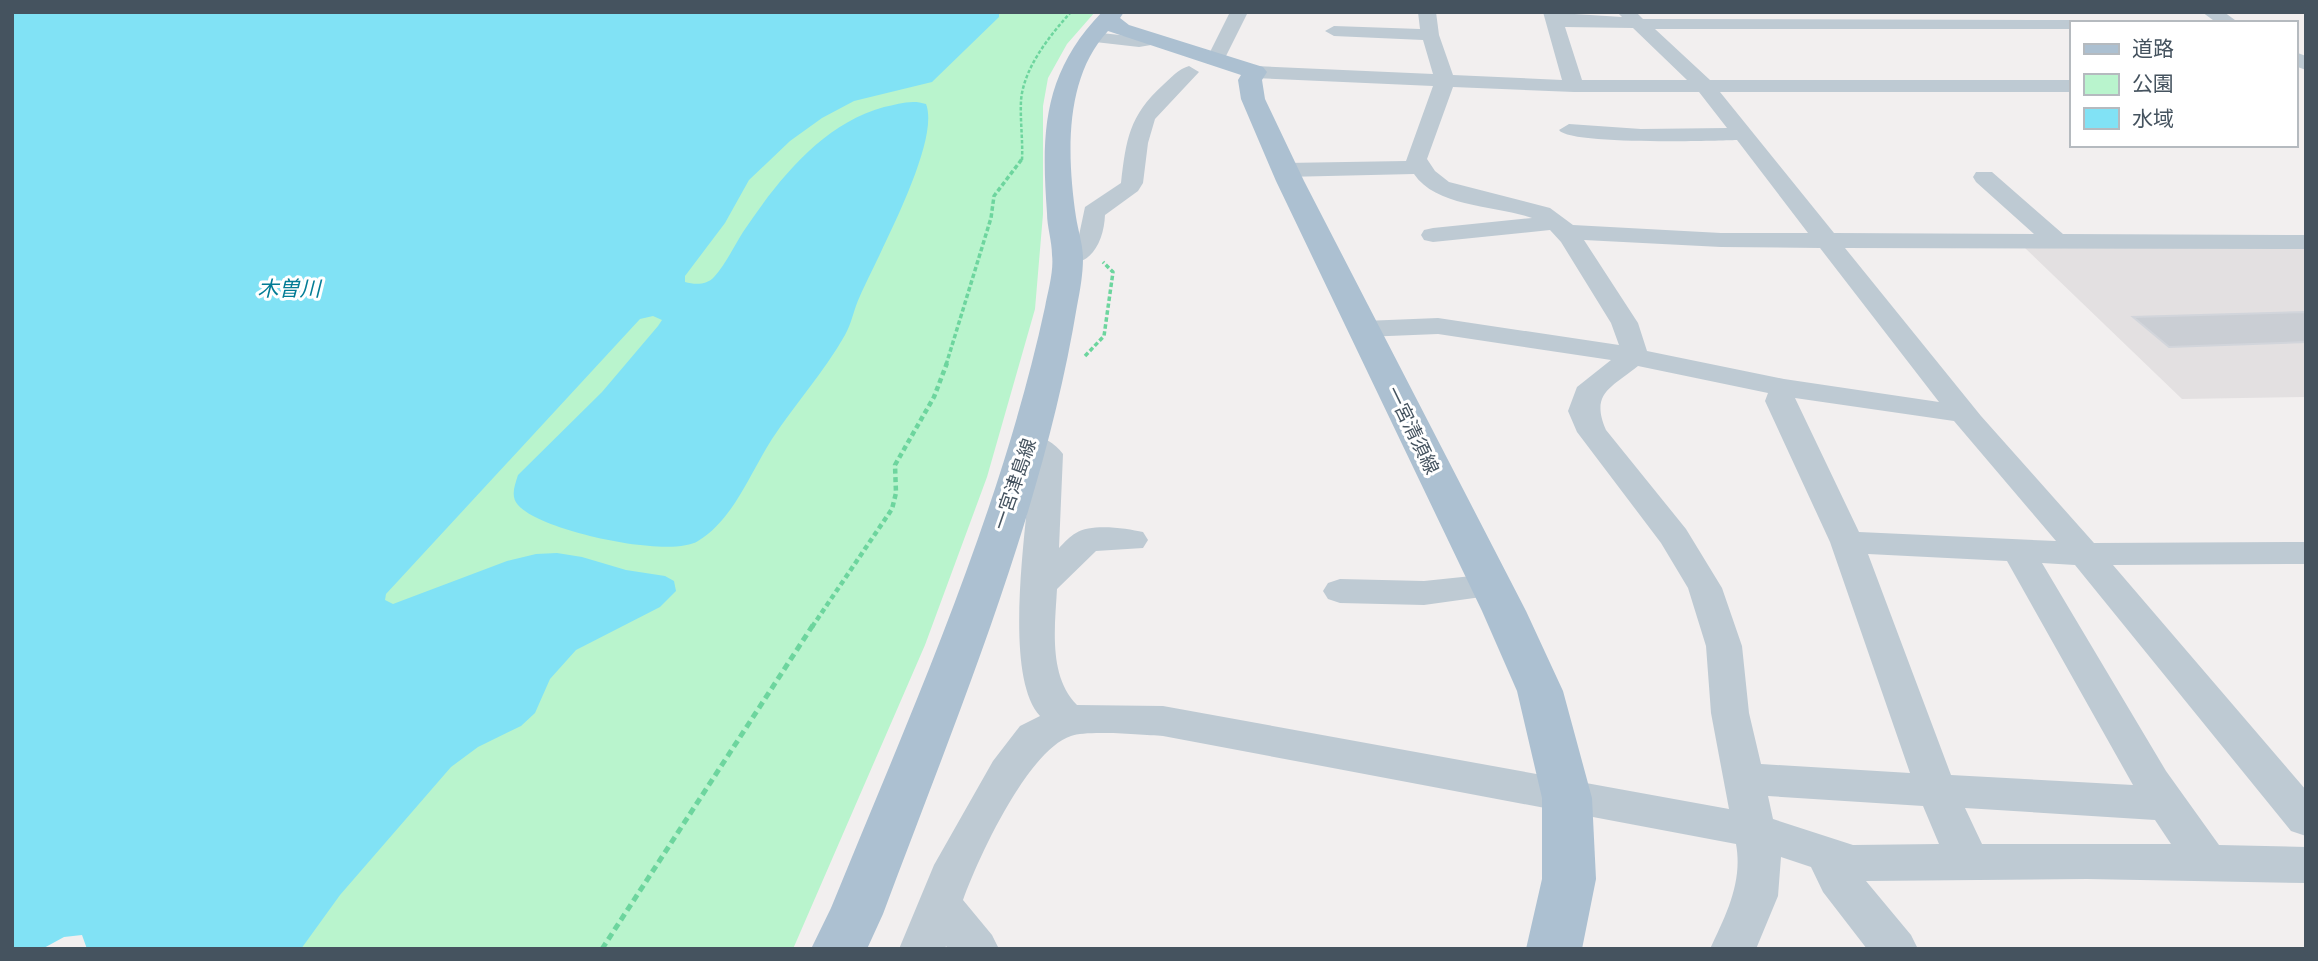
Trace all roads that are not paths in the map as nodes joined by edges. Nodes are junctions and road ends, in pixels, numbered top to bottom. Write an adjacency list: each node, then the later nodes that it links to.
1 (1238, 12): 11 (street)
2 (2211, 12): 6 (street)
3 (1368, 16): 7 (street)
4 (1554, 17): 5 (street); 15 (street)
5 (1635, 20): 9 (street); 16 (street)
6 (2227, 21)
7 (1428, 22): 10 (street); 14 (street)
8 (1108, 23): 11 (main road); 28 (main road, 一宮津島線)
9 (2070, 24)
10 (1334, 31)
11 (1215, 60): 13 (main road)
12 (1189, 72): 28 (street)
13 (1255, 72): 14 (street); 21 (main road, 一宮清須線)
14 (1445, 81): 15 (street); 20 (street)
15 (1574, 86): 16 (street)
16 (1705, 86): 17 (street); 19 (street)
17 (2070, 86)
18 (1569, 130): 19 (street)
19 (1742, 134): 25 (street)
20 (1419, 167): 21 (street); 23 (street)
21 (1285, 170): 29 (main road, 一宮清須線)
22 (1984, 177): 27 (street)
23 (1560, 227): 24 (street); 25 (street); 30 (street)
24 (1433, 235)
25 (1829, 240): 27 (street); 32 (street)
26 (2306, 242): 27 (street)
27 (2059, 243)
28 (1068, 257): 33 (main road, 一宮津島線)
29 (1364, 329): 30 (street); 39 (main road, 一宮清須線)
30 (1633, 356): 31 (street); 43 (street)
31 (1784, 388): 32 (street); 35 (street)
32 (1964, 414): 38 (street)
33 (1029, 443): 40 (street); 54 (main road, 一宮津島線)
34 (1131, 540): 40 (street)
35 (1846, 542): 36 (street); 44 (street)
36 (2018, 550): 38 (street); 46 (street)
37 (2306, 553): 38 (street)
38 (2085, 554): 47 (street)
39 (1491, 586): 41 (street); 45 (main road, 一宮清須線)
40 (1038, 587): 42 (street)
41 (1340, 591)
42 (1067, 720): 45 (street); 53 (street)
43 (1743, 779): 44 (street); 48 (street)
44 (1937, 791): 46 (street); 50 (street)
45 (1567, 798): 48 (street); 57 (main road, 一宮清須線)
46 (2167, 804): 51 (street)
47 (2306, 818)
48 (1752, 830): 49 (street); 58 (street)
49 (1826, 854): 50 (street); 59 (street)
50 (1969, 863): 51 (street)
51 (2207, 863): 52 (street)
52 (2306, 865)
53 (939, 904): 55 (street); 56 (street)
54 (839, 949)
55 (922, 949)
56 (976, 949)
57 (1554, 949)
58 (1733, 949)
59 (1895, 949)

